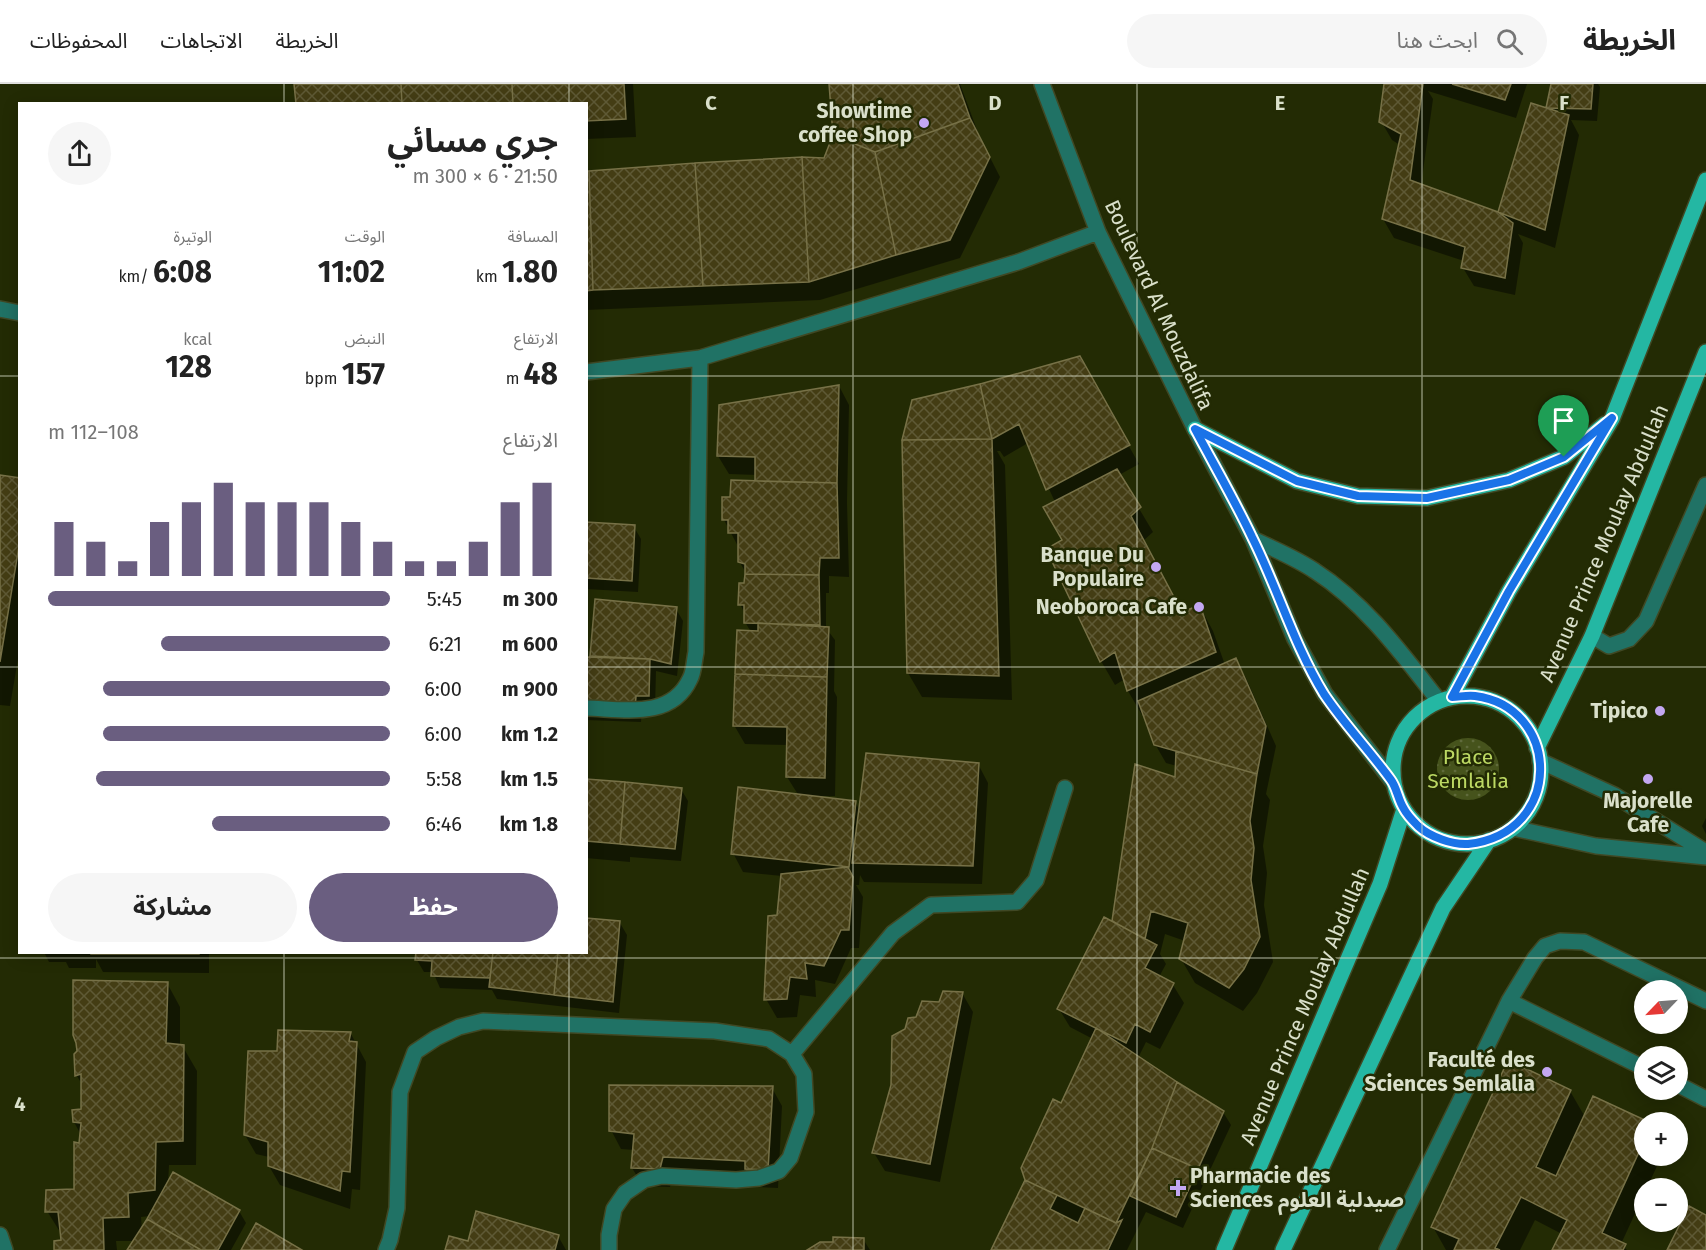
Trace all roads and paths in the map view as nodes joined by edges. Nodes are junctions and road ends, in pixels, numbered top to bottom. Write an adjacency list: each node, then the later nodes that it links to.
1 (1042, 84): 3 (street, Boulevard Al Mouzdalifa)
2 (1706, 180): 9 (main road, Avenue Prince Moulay Abdullah)
3 (1098, 232): 7 (street); 10 (street, Boulevard Al Mouzdalifa)
4 (0, 309): 5 (street)
5 (18, 313)
6 (1706, 352): 13 (main road, Avenue Prince Moulay Abdullah)
7 (700, 358): 8 (street); 15 (street)
8 (588, 372)
9 (1612, 418): 10 (main road); 14 (main road, Avenue Prince Moulay Abdullah)
10 (1195, 429): 12 (street, Boulevard Al Mouzdalifa)
11 (1706, 485): 13 (street)
12 (1253, 538): 14 (street); 17 (street, Boulevard Al Mouzdalifa)
13 (1592, 636): 16 (main road, Avenue Prince Moulay Abdullah)
14 (1446, 699): 16 (main road); 17 (main road)
15 (588, 708)
16 (1538, 755): 20 (main road); 22 (street)
17 (1393, 783): 19 (main road)
18 (1065, 788): 26 (street)
19 (1404, 809): 21 (main road); 34 (main road, Avenue Prince Moulay Abdullah)
20 (1513, 828): 21 (main road); 23 (street)
21 (1489, 840): 35 (main road)
22 (1706, 852)
23 (1706, 857)
24 (1509, 1001): 25 (street); 27 (street); 36 (street)
25 (1706, 1001)
26 (792, 1054): 32 (street); 33 (street)
27 (1634, 1063)
28 (1688, 1090): 29 (street)
29 (1706, 1099)
30 (0, 1235): 31 (street)
31 (5, 1250)
32 (386, 1250)
33 (609, 1250)
34 (1224, 1250)
35 (1284, 1250)
36 (1387, 1250)

